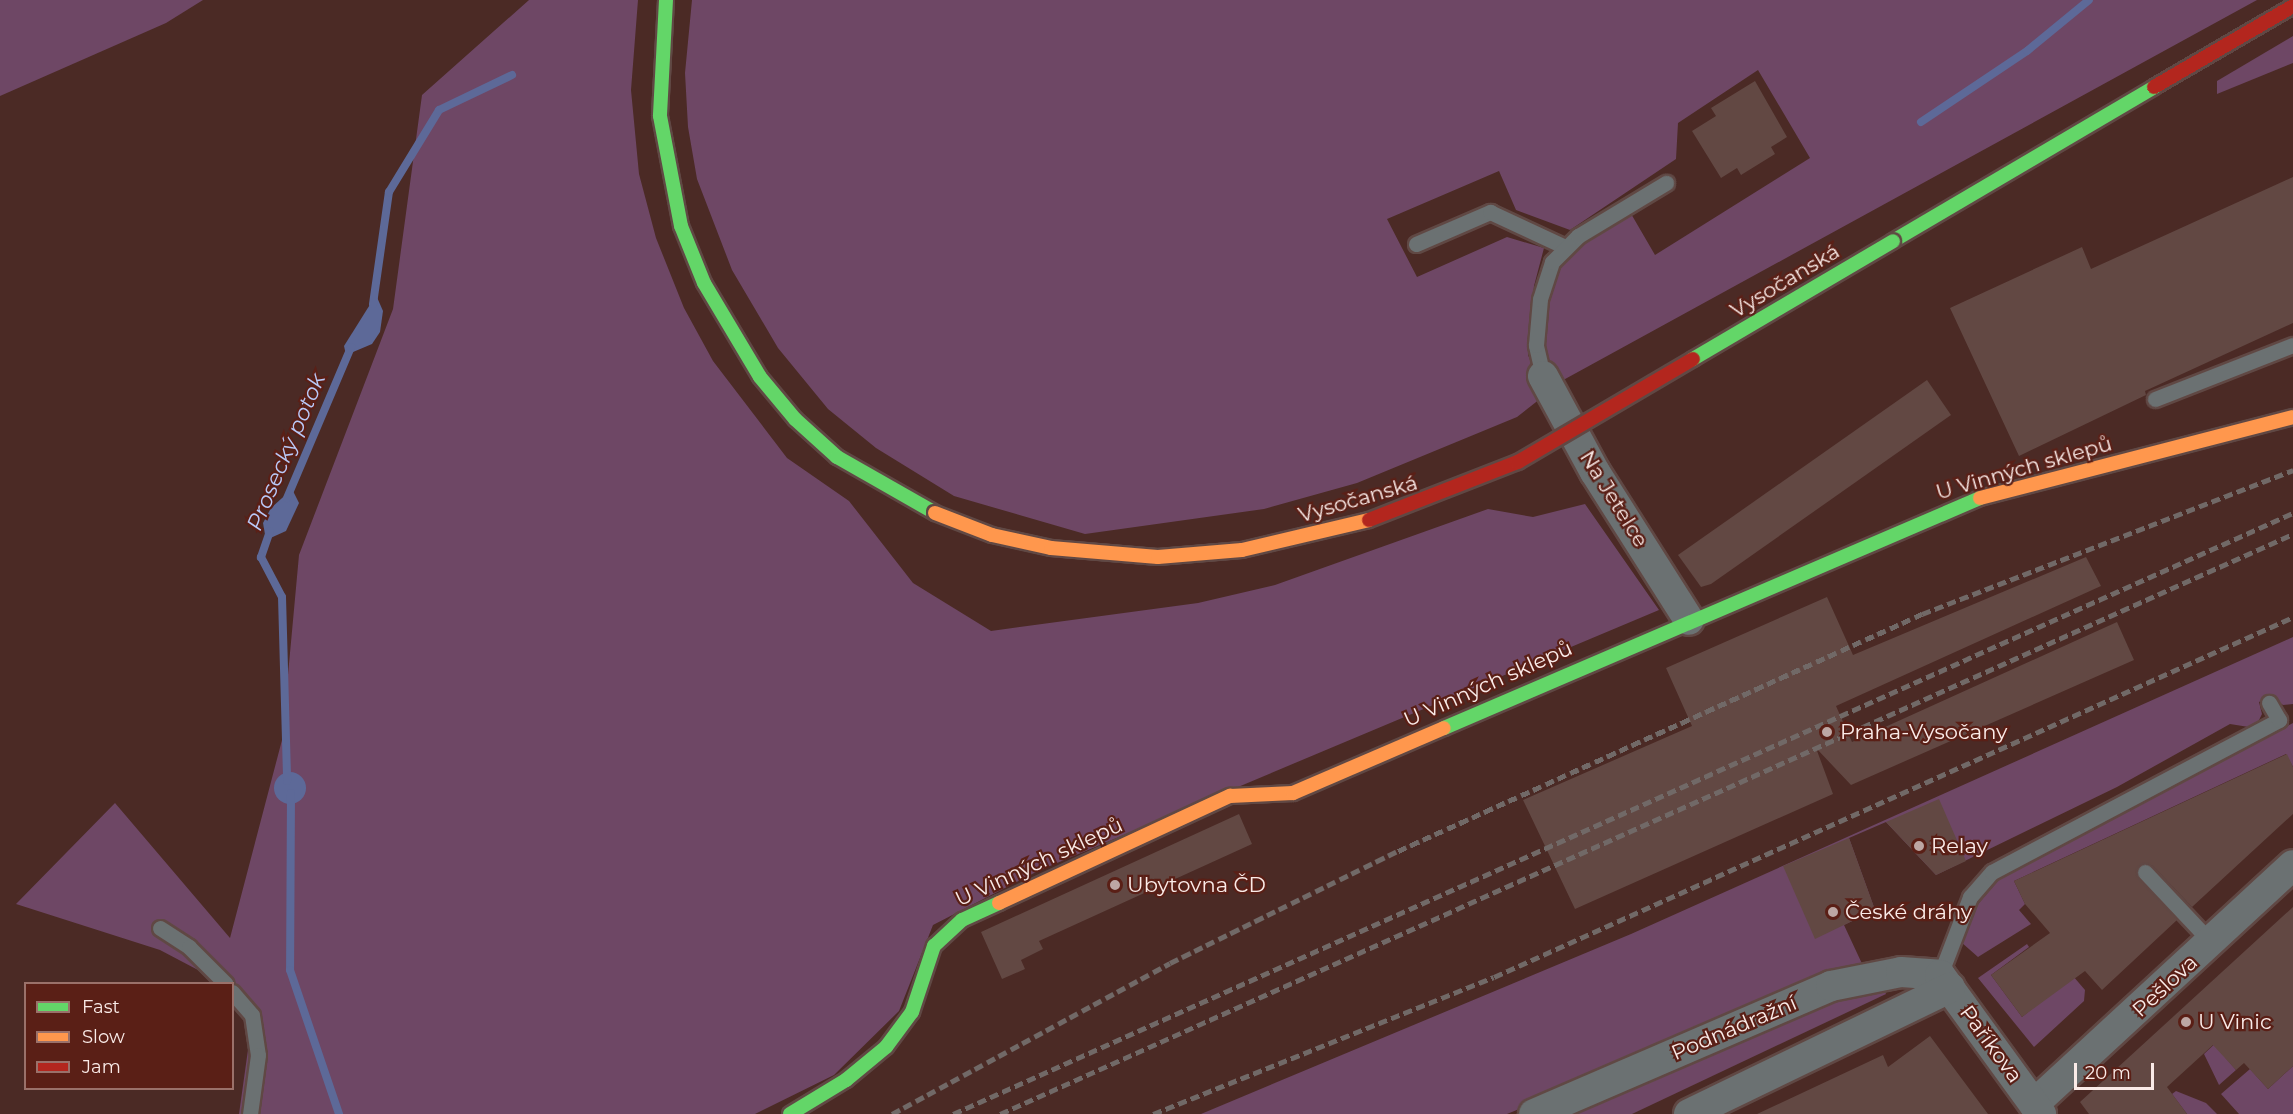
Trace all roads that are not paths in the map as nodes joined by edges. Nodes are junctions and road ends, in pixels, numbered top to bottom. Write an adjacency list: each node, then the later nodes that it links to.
1 (666, 0): 2 (main road, Vysočanská, bridge)
2 (2293, 6)
3 (1666, 183): 5 (lane)
4 (1416, 244): 5 (lane)
5 (1565, 247): 7 (lane)
6 (2293, 345): 8 (lane)
7 (1544, 376): 10 (street, Na Jetelce)
8 (2155, 399)
9 (2293, 417): 10 (main road, U Vinných sklepů)
10 (1689, 620): 22 (main road, U Vinných sklepů)
11 (2269, 703): 16 (lane)
12 (2293, 865): 15 (street, Pešlova)
13 (2145, 873): 15 (lane)
14 (160, 928): 17 (lane)
15 (2212, 943): 19 (street, Pešlova)
16 (1945, 981): 19 (street, Paříkova); 20 (street); 23 (street, Podnádražní)
17 (224, 982)
18 (234, 994): 21 (lane)
19 (2038, 1109)
20 (1702, 1111)
21 (250, 1114)
22 (790, 1114)
23 (1534, 1114)

